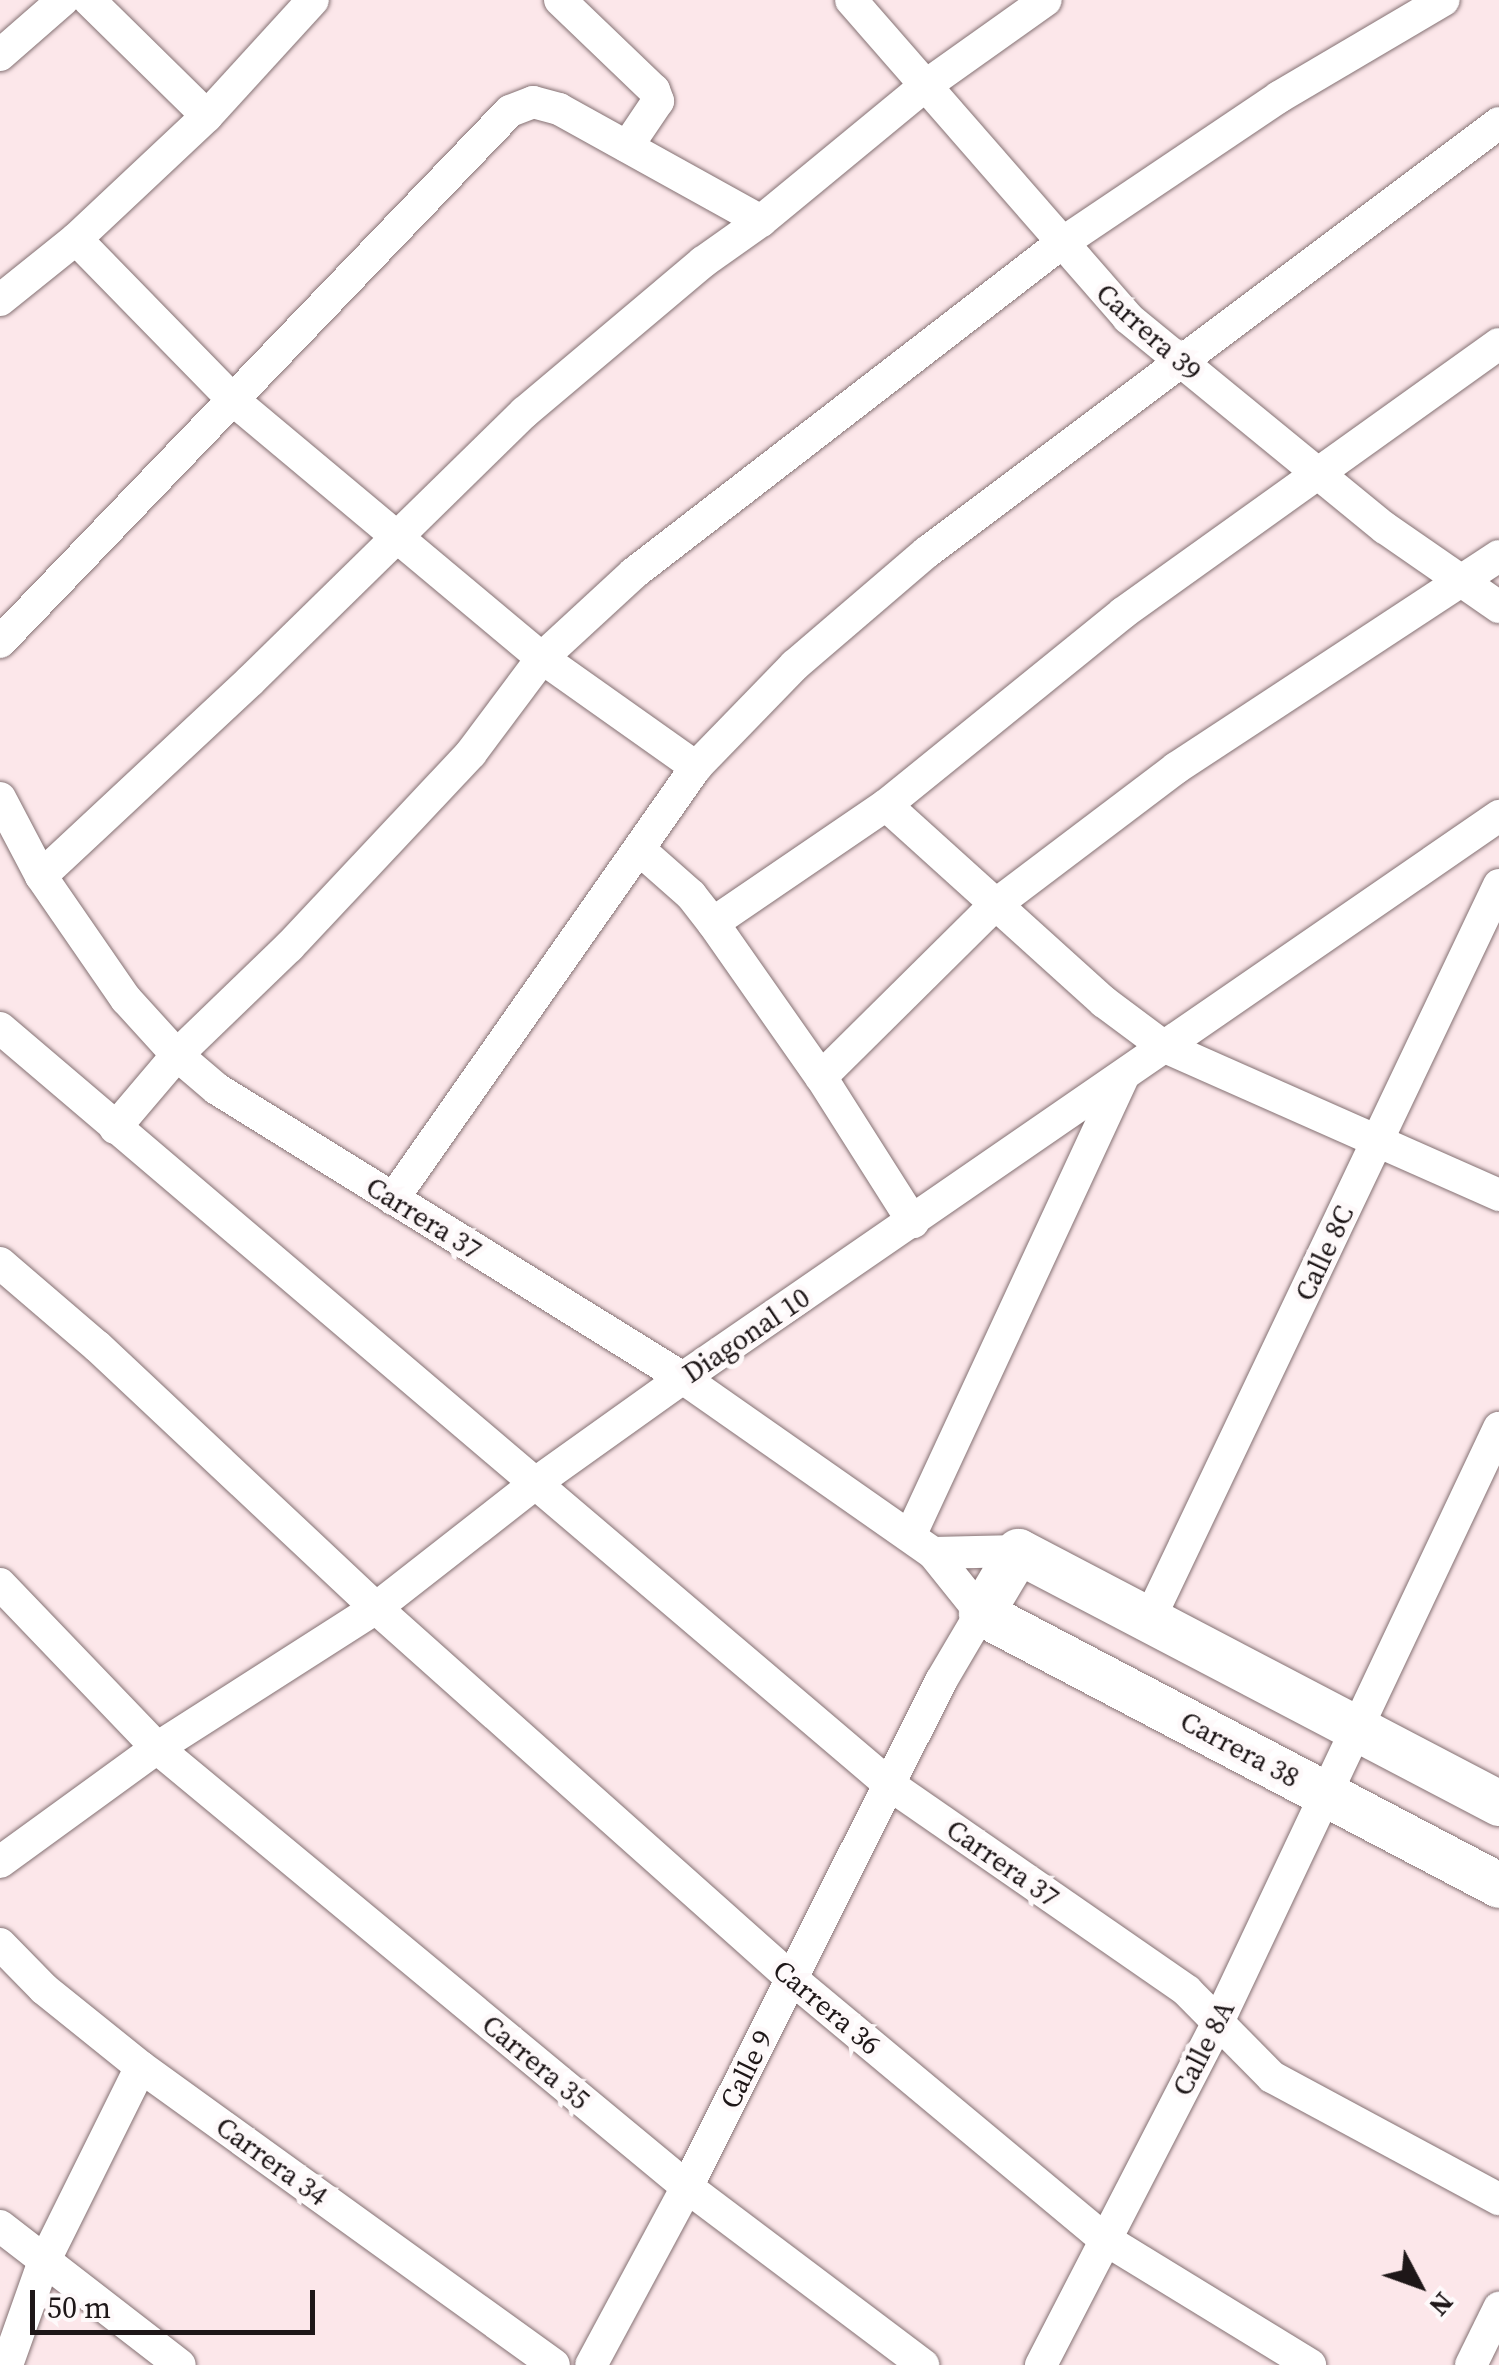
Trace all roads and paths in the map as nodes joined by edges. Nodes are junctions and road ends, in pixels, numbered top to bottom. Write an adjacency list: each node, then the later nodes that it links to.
1 (62, 0): 8 (street)
2 (89, 0): 10 (street)
3 (313, 0): 10 (street)
4 (560, 0): 12 (street)
5 (851, 0): 9 (street, Carrera 39)
6 (1046, 0): 9 (street)
7 (1444, 0): 15 (street)
8 (0, 55)
9 (926, 86): 13 (street); 15 (street, Carrera 39)
10 (207, 116): 14 (street)
11 (1499, 123): 18 (street)
12 (627, 147): 13 (street); 19 (street)
13 (761, 221): 21 (street)
14 (76, 239): 16 (street); 19 (street)
15 (1059, 245): 18 (street, Carrera 39); 26 (street)
16 (0, 300)
17 (1499, 344): 20 (street)
18 (1177, 361): 20 (street, Carrera 39); 27 (street)
19 (232, 399): 21 (street); 25 (street)
20 (1322, 475): 23 (street, Carrera 39); 29 (street)
21 (402, 536): 26 (street); 32 (street)
22 (1499, 556): 23 (street)
23 (1464, 581): 24 (street, Carrera 39); 34 (street)
24 (1499, 608)
25 (0, 642)
26 (542, 658): 27 (street); 38 (street)
27 (696, 767): 31 (street)
28 (0, 798): 32 (street, Carrera 37)
29 (886, 805): 34 (street); 35 (street)
30 (1499, 816): 37 (street, Diagonal 10)
31 (640, 850): 35 (street); 44 (street)
32 (41, 876): 38 (street, Carrera 37)
33 (1499, 885): 42 (street, Calle 8C)
34 (994, 905): 37 (street); 39 (street)
35 (713, 923): 39 (street)
36 (0, 1028): 41 (street, Carrera 37)
37 (1162, 1046): 40 (street, Diagonal 10); 42 (street)
38 (177, 1054): 41 (street); 44 (street, Carrera 37)
39 (821, 1076): 45 (street)
40 (1123, 1077): 45 (street, Diagonal 10); 50 (street)
41 (115, 1128): 49 (street, Carrera 37)
42 (1378, 1139): 43 (street); 55 (street, Calle 8C)
43 (1499, 1196)
44 (393, 1199): 47 (street, Carrera 37)
45 (913, 1222): 47 (street, Diagonal 10)
46 (0, 1263): 53 (street)
47 (683, 1378): 49 (street, Diagonal 10); 50 (street, Carrera 37)
48 (1499, 1428): 56 (street, Calle 8A)
49 (537, 1482): 53 (street, Diagonal 10); 58 (street, Carrera 37)
50 (921, 1545): 51 (street); 54 (street, Carrera 37)
51 (1018, 1551): 54 (street); 55 (street)
52 (0, 1584): 57 (street, Carrera 35)
53 (376, 1608): 57 (street, Diagonal 10); 64 (street, Carrera 36)
54 (981, 1613): 58 (street, Calle 9); 59 (street, Carrera 38)
55 (1150, 1620): 56 (street)
56 (1358, 1728): 59 (street, Calle 8A); 60 (street)
57 (157, 1748): 61 (street, Diagonal 10); 67 (street, Carrera 35)
58 (890, 1785): 64 (street, Calle 9); 65 (street, Carrera 37)
59 (1326, 1794): 62 (street, Carrera 38); 65 (street, Calle 8A)
60 (1499, 1803)
61 (0, 1862)
62 (1499, 1885)
63 (0, 1944): 66 (street, Carrera 34)
64 (791, 1978): 67 (street, Calle 9); 70 (street, Carrera 36)
65 (1219, 2020): 68 (street, Carrera 37); 70 (street, Calle 8A)
66 (142, 2066): 71 (street); 75 (street, Carrera 34)
67 (687, 2187): 76 (street, Calle 9); 77 (street, Carrera 35)
68 (1499, 2199)
69 (0, 2226): 71 (street)
70 (1103, 2238): 78 (street, Calle 8A); 79 (street, Carrera 36)
71 (44, 2264): 73 (street); 74 (street)
72 (1499, 2308): 80 (street)
73 (7, 2365)
74 (180, 2365)
75 (554, 2365)
76 (592, 2365)
77 (923, 2365)
78 (1040, 2365)
79 (1310, 2365)
80 (1471, 2365)

